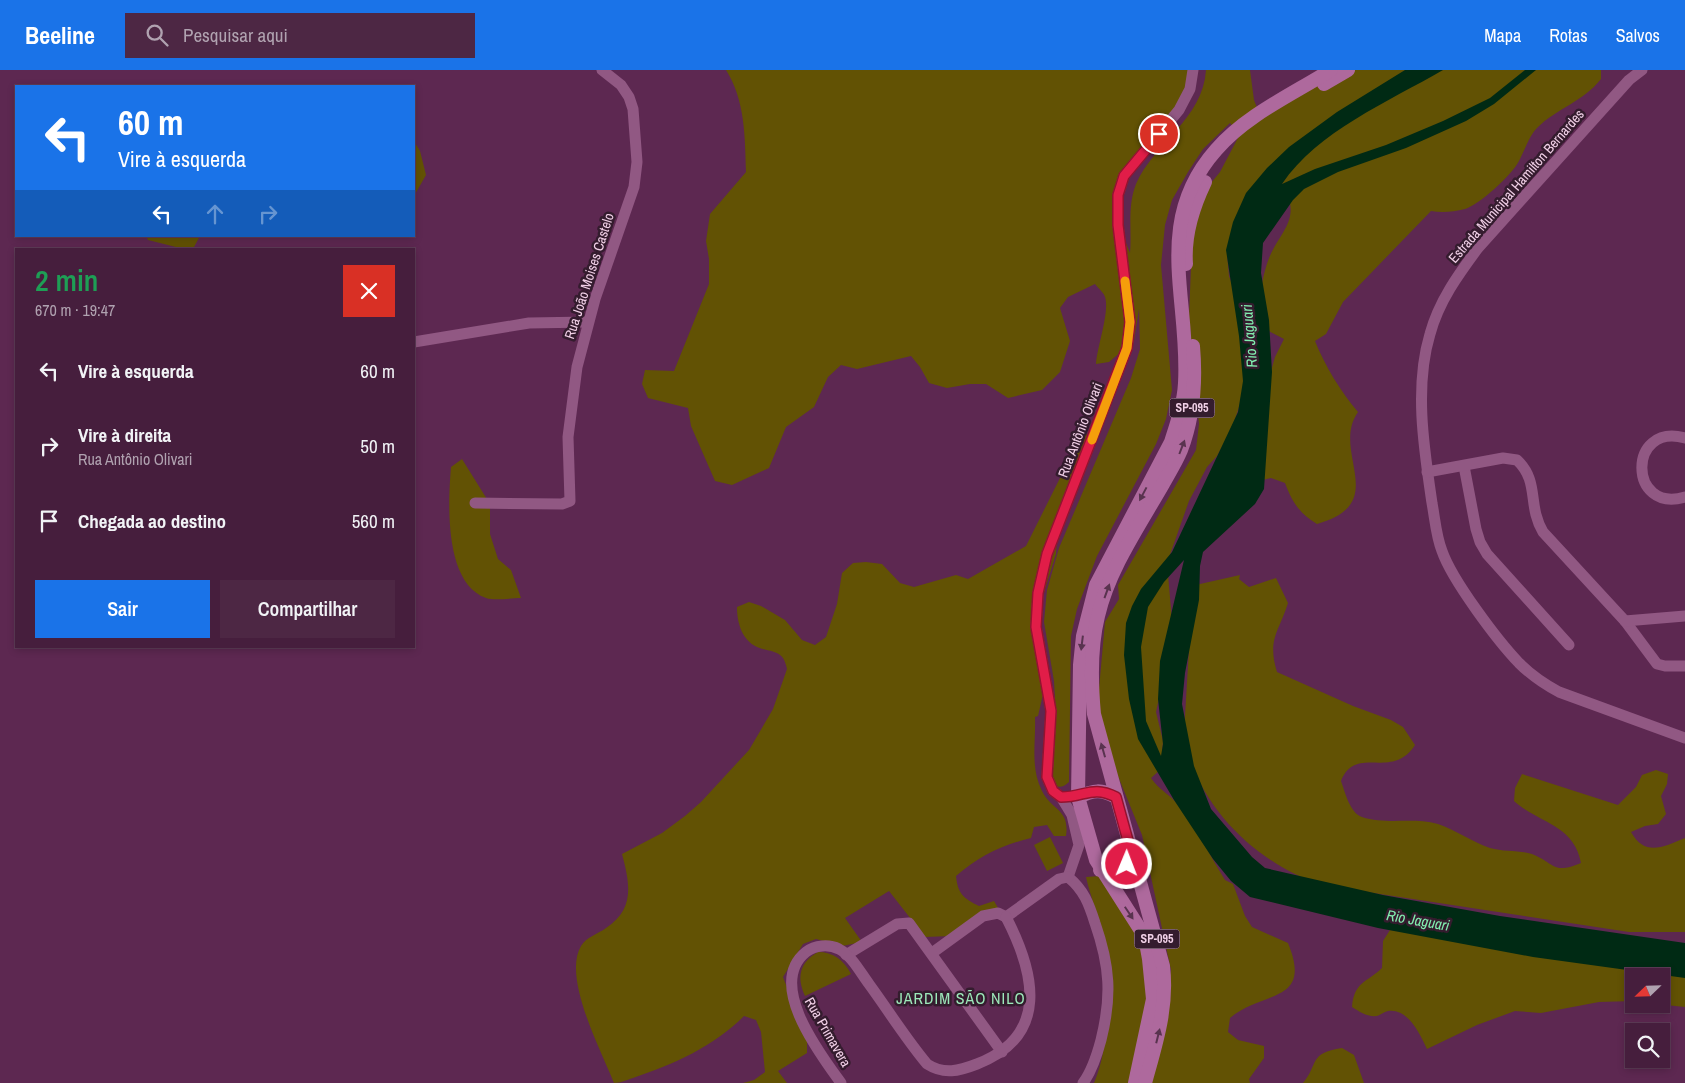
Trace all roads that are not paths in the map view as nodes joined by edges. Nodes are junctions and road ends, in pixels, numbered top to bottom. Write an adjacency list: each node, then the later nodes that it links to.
1 (602, 70): 6 (street, Rua João Moises Castelo)
2 (1193, 70): 18 (street, Rua Antônio Olivari)
3 (1331, 70): 19 (main road, SP-095, one-way to 19)
4 (1348, 70): 20 (main road, SP-095, one-way to 4)
5 (1642, 70): 10 (street, Estrada Municipal Hamilton Bernardes)
6 (588, 322): 7 (street); 12 (street, Rua João Moises Castelo)
7 (415, 342)
8 (1685, 438): 11 (street)
9 (1464, 466): 10 (street); 14 (street); 15 (street)
10 (1427, 472): 17 (street, Estrada Municipal Hamilton Bernardes)
11 (1685, 497)
12 (475, 503)
13 (1685, 616): 14 (street)
14 (1625, 621): 16 (street)
15 (1570, 645)
16 (1685, 666)
17 (1685, 738)
18 (1061, 797): 19 (street); 23 (street, Rua Antônio Olivari)
19 (1078, 797): 20 (main road); 22 (main road, SP-095)
20 (1116, 797): 21 (main road, SP-095)
21 (1130, 848): 22 (main road); 31 (main road, SP-095, one-way to 21)
22 (1100, 870): 30 (main road, SP-095, one-way to 30)
23 (1068, 877): 24 (street); 29 (street)
24 (1006, 917): 25 (street); 27 (street)
25 (932, 953): 26 (street); 27 (street)
26 (846, 955): 27 (street); 28 (street, Rua Primavera)
27 (1002, 1052)
28 (841, 1083)
29 (1083, 1083)
30 (1135, 1083)
31 (1145, 1083)

